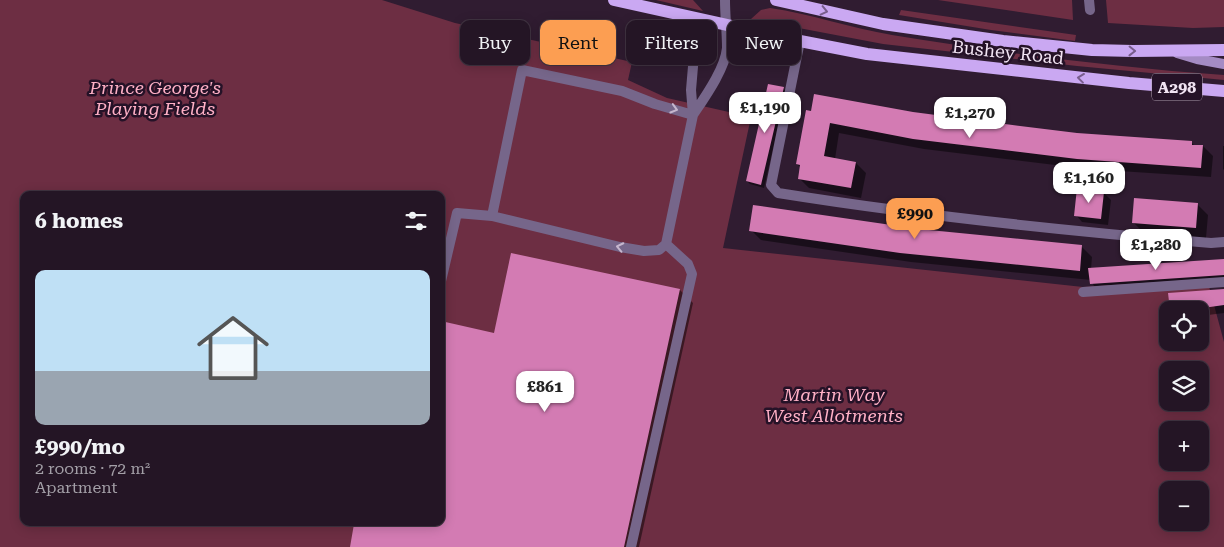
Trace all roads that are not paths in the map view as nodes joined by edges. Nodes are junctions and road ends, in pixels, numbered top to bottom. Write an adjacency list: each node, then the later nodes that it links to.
1 (614, 0): 4 (main road, Bushey Road / A298)
2 (725, 0): 5 (lane)
3 (776, 0): 8 (main road, Bushey Road / A298, one-way to 8)
4 (695, 18): 5 (main road, Bushey Road / A298); 12 (lane)
5 (726, 24): 12 (lane)
6 (801, 41): 11 (main road, Bushey Road / A298, one-way to 6)
7 (1224, 50): 8 (main road, Bushey Road / A298)
8 (1172, 51): 9 (main road, Bushey Road)
9 (1224, 64)
10 (795, 65): 14 (lane)
11 (1224, 91)
12 (693, 115): 13 (lane, one-way to 12); 15 (lane)
13 (492, 216): 15 (lane, one-way to 13); 16 (lane)
14 (1224, 242)
15 (666, 244): 19 (lane)
16 (445, 265)
17 (1224, 282): 18 (lane)
18 (1083, 292)
19 (631, 547)

